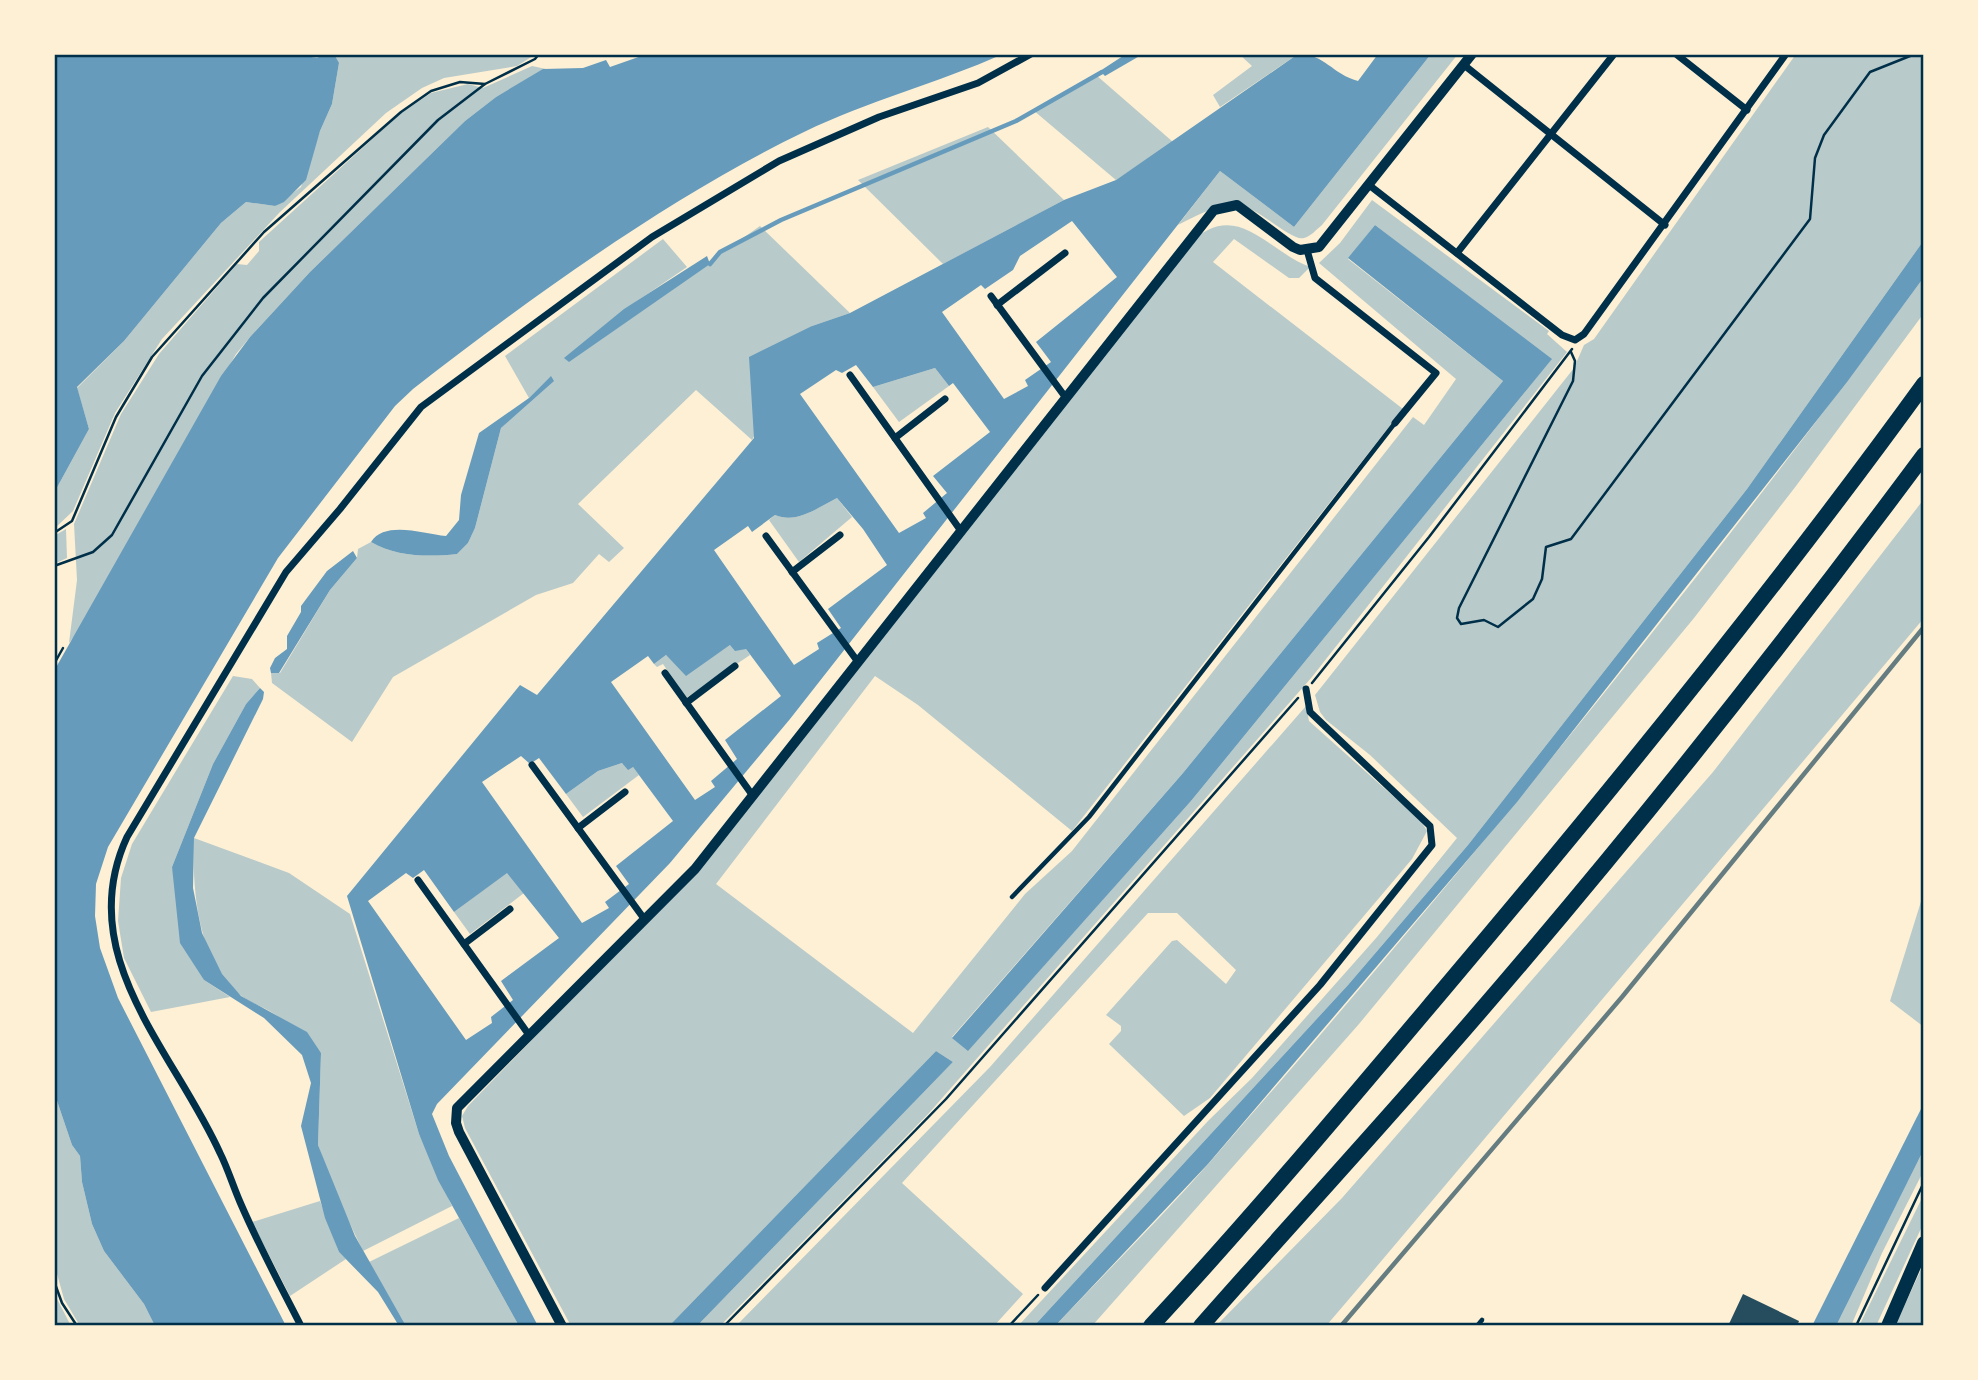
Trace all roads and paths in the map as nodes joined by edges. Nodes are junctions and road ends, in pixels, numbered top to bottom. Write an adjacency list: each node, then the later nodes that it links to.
1 (539, 54): 9 (path)
2 (1031, 54): 57 (street)
3 (1472, 54): 8 (street)
4 (1614, 54): 11 (street)
5 (1676, 54): 10 (street)
6 (1786, 54): 10 (street)
7 (1915, 54): 20 (path)
8 (1464, 65): 11 (street); 12 (street)
9 (485, 84): 29 (path); 32 (path)
10 (1747, 110): 13 (street)
11 (1551, 134): 13 (street); 16 (street)
12 (1369, 185): 14 (street); 16 (street)
13 (1665, 225): 19 (street)
14 (1307, 250): 23 (street); 25 (street)
15 (1065, 253): 18 (street)
16 (1457, 253): 19 (street)
17 (991, 296): 18 (street)
18 (997, 305): 23 (street)
19 (1575, 340): 20 (path)
20 (1571, 352): 39 (path)
21 (850, 375): 26 (street)
22 (1924, 384): 61 (highway)
23 (1066, 398): 28 (street)
24 (945, 399): 26 (street)
25 (1395, 423): 46 (lane)
26 (895, 438): 28 (street)
27 (1924, 455): 62 (highway)
28 (961, 531): 35 (street)
29 (54, 533)
30 (766, 536): 33 (street)
31 (840, 536): 33 (street)
32 (54, 566)
33 (792, 572): 35 (street)
34 (63, 648): 36 (path)
35 (858, 662): 43 (street)
36 (54, 664)
37 (735, 666): 40 (street)
38 (665, 673): 40 (street)
39 (1306, 689): 54 (street); 59 (path)
40 (687, 703): 43 (street)
41 (532, 765): 44 (street)
42 (625, 792): 44 (street)
43 (753, 796): 48 (street)
44 (578, 828): 48 (street)
45 (418, 880): 49 (street)
46 (1012, 897)
47 (510, 909): 49 (street)
48 (645, 920): 50 (street)
49 (464, 944): 50 (street)
50 (529, 1035): 58 (street)
51 (1924, 1182): 64 (path)
52 (1924, 1244): 65 (highway)
53 (54, 1281): 56 (path)
54 (1045, 1288): 60 (path)
55 (1482, 1320): 63 (lane)
56 (77, 1326)
57 (301, 1326)
58 (562, 1326)
59 (724, 1326)
60 (1009, 1326)
61 (1151, 1326)
62 (1201, 1326)
63 (1477, 1326)
64 (1856, 1326)
65 (1888, 1326)

